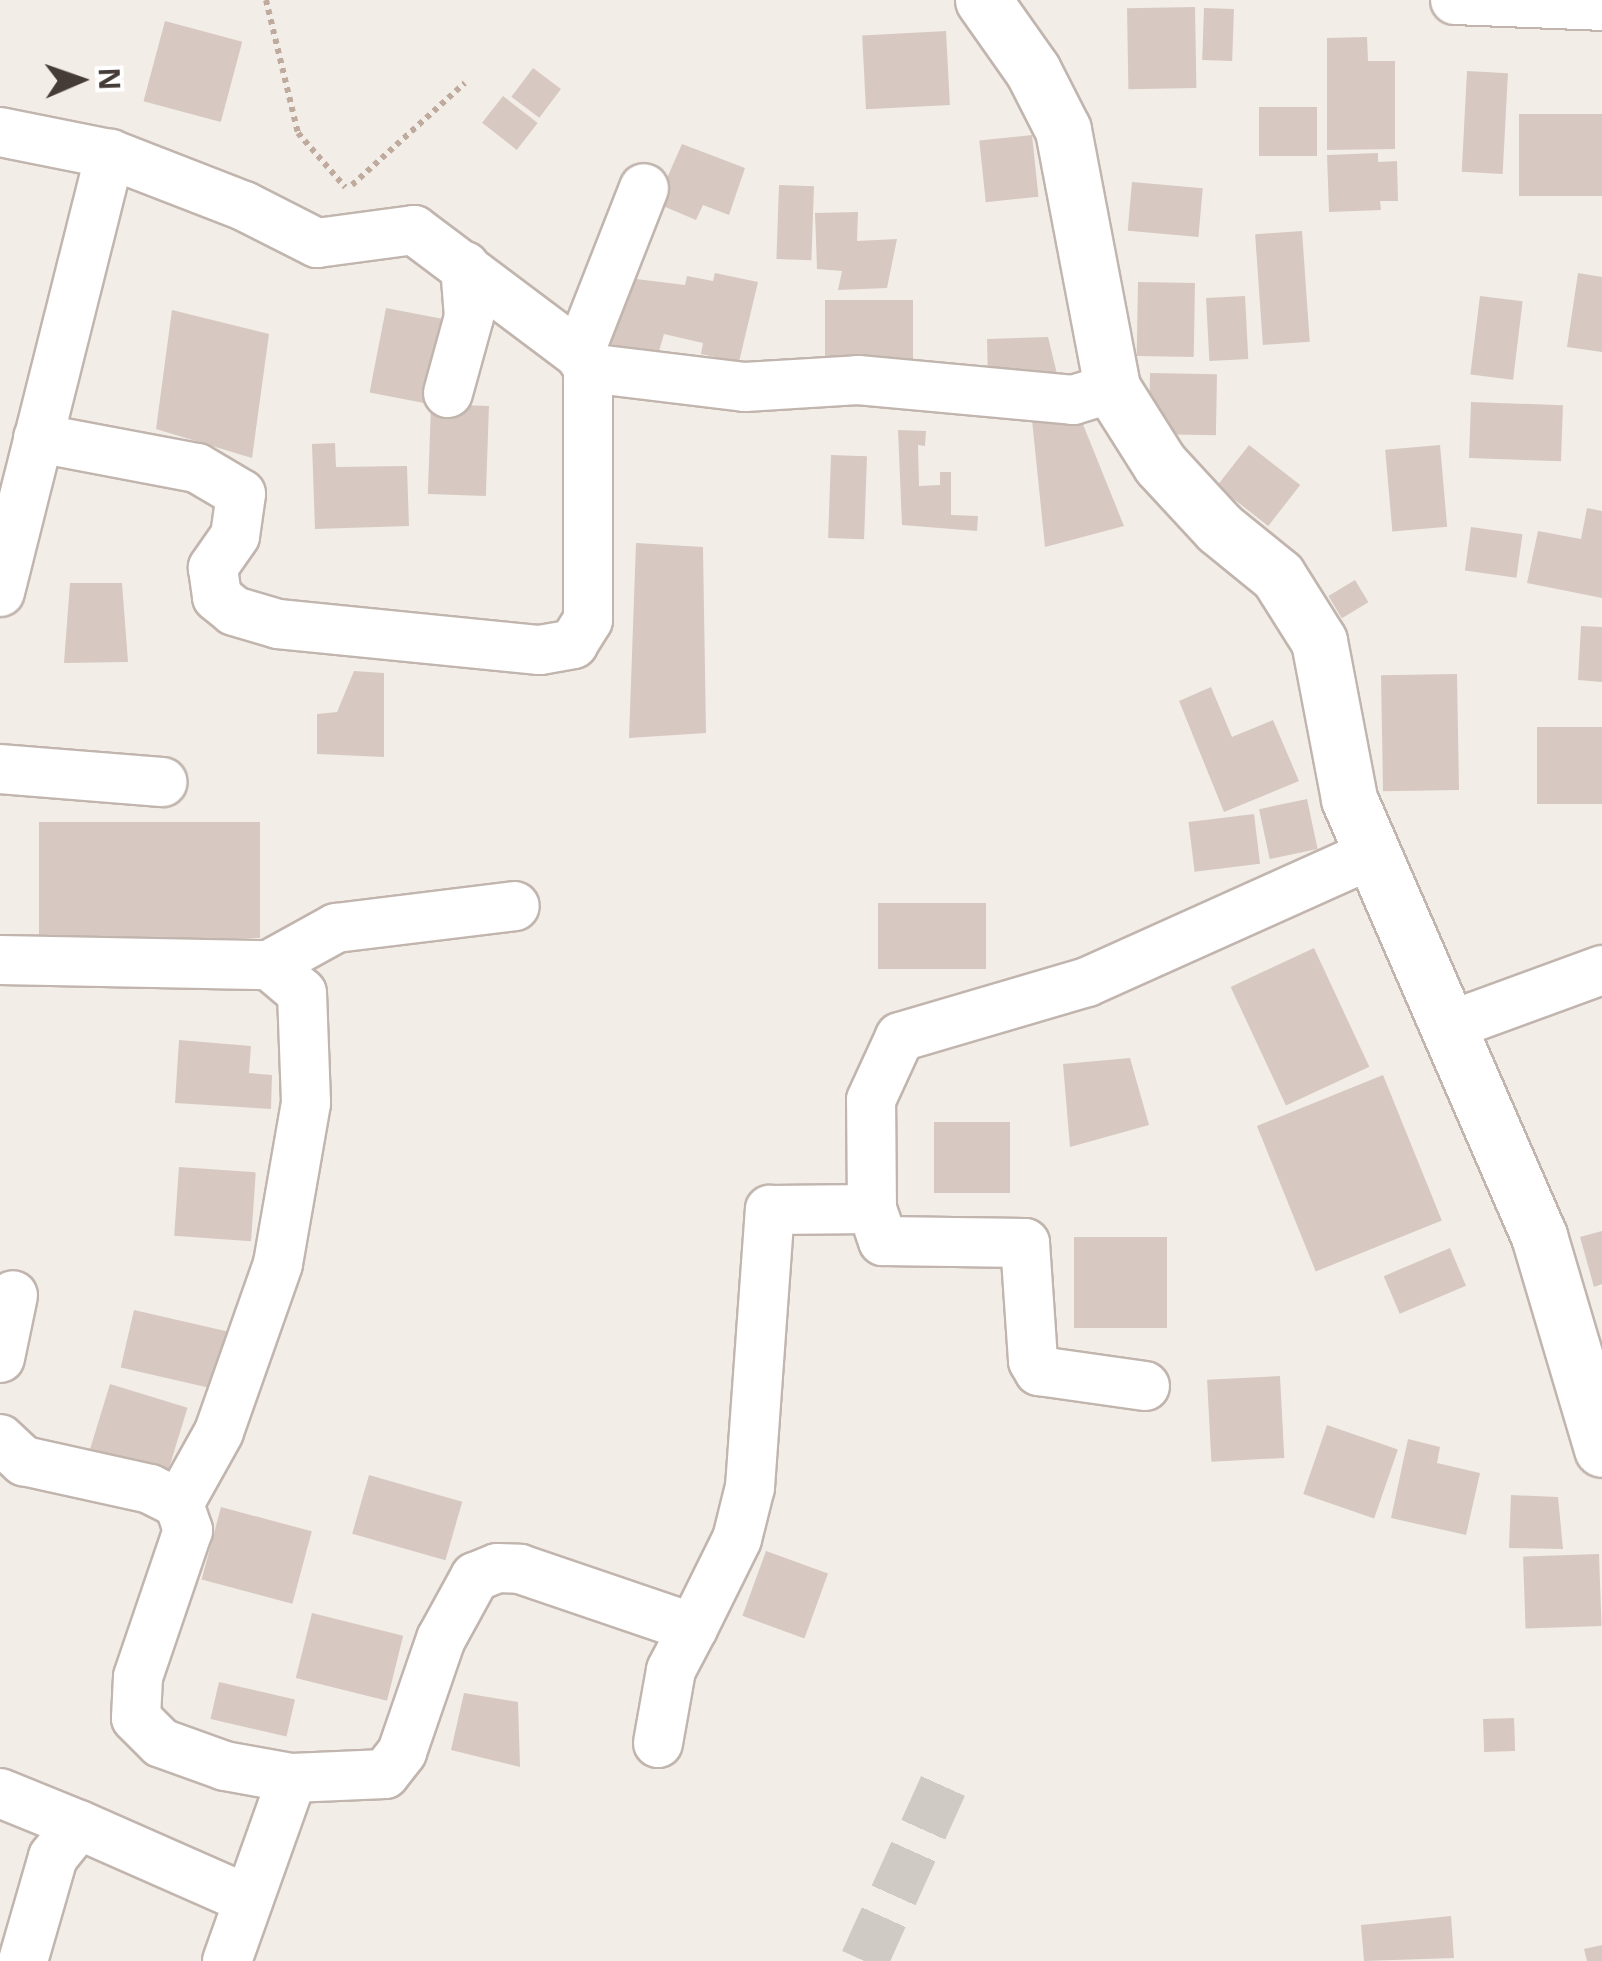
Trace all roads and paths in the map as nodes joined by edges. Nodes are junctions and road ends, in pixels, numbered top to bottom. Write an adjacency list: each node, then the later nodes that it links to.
1 (266, 0): 9 (path)
2 (982, 0): 13 (street)
3 (1455, 0): 4 (street)
4 (1602, 6)
5 (466, 84): 9 (path)
6 (0, 132): 7 (street)
7 (110, 154): 10 (street); 15 (street)
8 (644, 188): 12 (street)
9 (347, 189): 10 (path)
10 (414, 230): 11 (street)
11 (465, 266): 12 (street); 14 (street)
12 (583, 361): 13 (street); 15 (street)
13 (1112, 388): 19 (street)
14 (448, 393)
15 (38, 438): 16 (street)
16 (0, 592)
17 (0, 769): 18 (street)
18 (162, 782)
19 (1370, 855): 24 (street); 25 (street)
20 (516, 906): 22 (street)
21 (0, 960): 22 (street)
22 (270, 965): 31 (street)
23 (1602, 970): 24 (street)
24 (1449, 1026): 30 (street)
25 (872, 1208): 28 (street); 32 (street)
26 (14, 1294): 27 (street)
27 (0, 1358)
28 (1145, 1386)
29 (0, 1439): 31 (street)
30 (1602, 1449)
31 (179, 1504): 34 (street)
32 (693, 1628): 33 (street); 34 (street)
33 (658, 1743)
34 (292, 1778): 37 (street)
35 (0, 1793): 36 (street)
36 (79, 1825): 37 (street); 38 (street)
37 (247, 1899): 39 (street)
38 (23, 1961)
39 (227, 1961)

